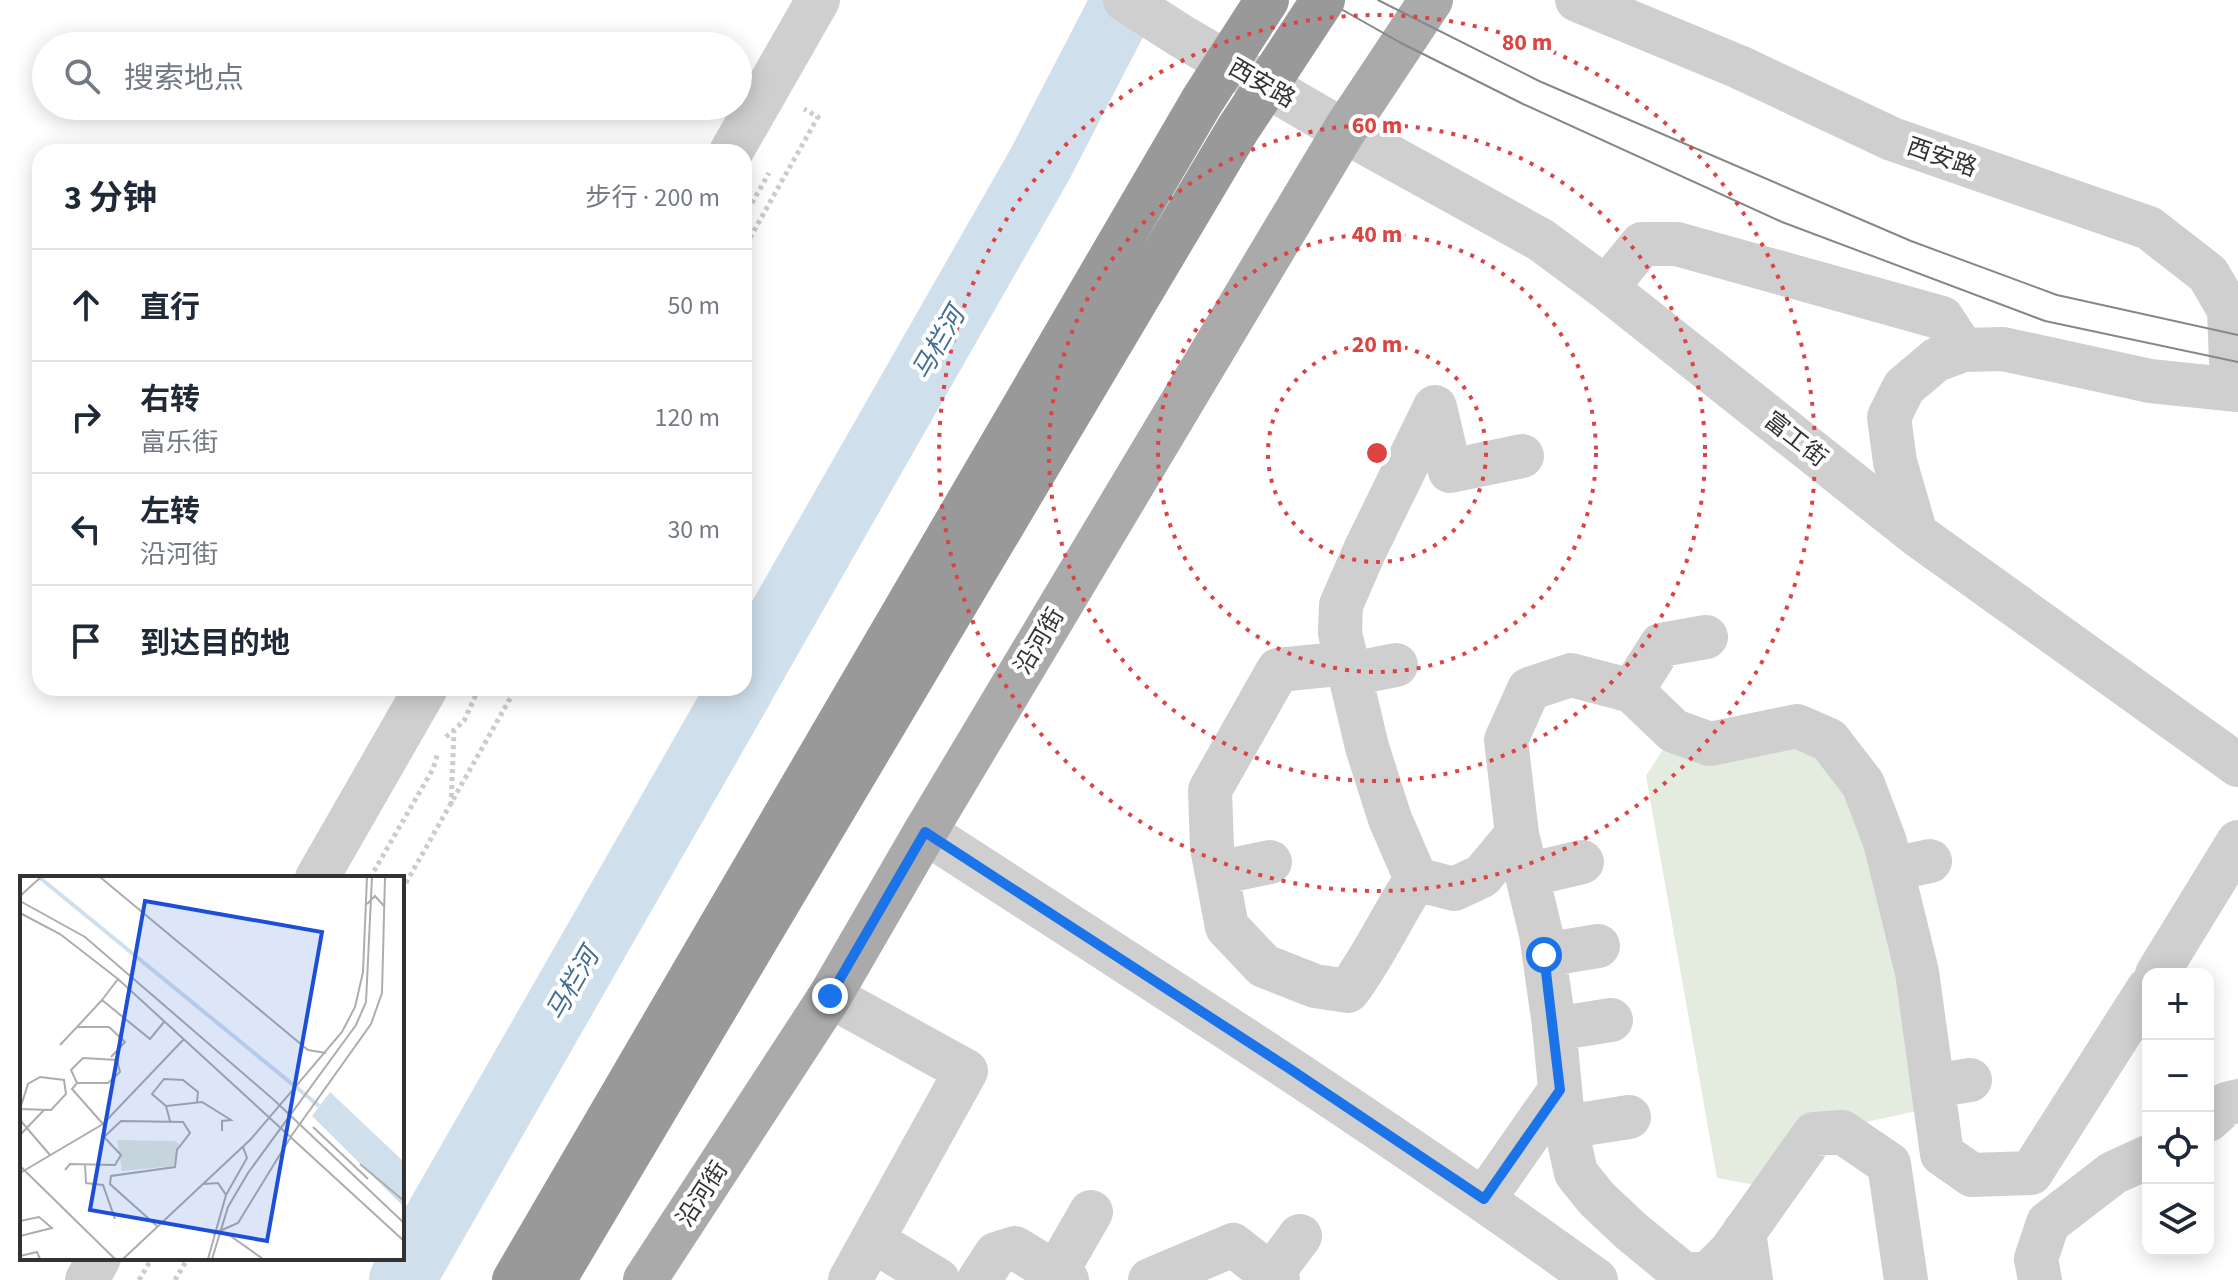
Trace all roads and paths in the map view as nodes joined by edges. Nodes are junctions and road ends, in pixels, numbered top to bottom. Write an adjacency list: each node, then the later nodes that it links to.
1 (818, 0): 8 (street)
2 (1125, 0): 10 (street, 西安路)
3 (1267, 0): 65 (highway, bridge)
4 (1323, 0): 66 (highway, bridge)
5 (1431, 0): 10 (main road, 沿河街)
6 (1597, 4): 14 (street, 西安路)
7 (804, 109): 12 (path)
8 (752, 115)
9 (749, 120): 11 (street)
10 (1344, 131): 13 (street, 富工街); 30 (main road, 沿河街)
11 (736, 144)
12 (752, 234)
13 (1606, 288): 15 (street); 19 (street, 富工街)
14 (2234, 307): 16 (street, 西安路)
15 (1963, 350): 17 (street); 19 (street)
16 (2238, 370)
17 (2238, 390)
18 (1522, 456): 22 (street)
19 (1916, 534): 28 (street, 富工街)
20 (1706, 637): 23 (street)
21 (1396, 665): 22 (street)
22 (1350, 669): 35 (street); 38 (street)
23 (1632, 691): 32 (street); 44 (street)
24 (421, 696): 36 (street)
25 (475, 696): 27 (path)
26 (512, 696): 29 (path)
27 (454, 730): 29 (path); 37 (path)
28 (2238, 765)
29 (451, 806): 39 (path)
30 (925, 832): 43 (main road, 沿河街); 52 (street)
31 (2238, 842): 42 (street)
32 (1522, 855): 34 (street); 38 (street); 41 (street)
33 (1270, 862): 35 (street)
34 (1582, 862)
35 (1217, 873): 38 (street)
36 (318, 876)
37 (371, 876)
38 (1416, 879)
39 (404, 887)
40 (1598, 946): 41 (street)
41 (1544, 955): 46 (street)
42 (2161, 968)
43 (830, 996): 56 (street); 67 (main road, 沿河街)
44 (2142, 998)
45 (1611, 1020): 46 (street)
46 (1554, 1029): 48 (street)
47 (2238, 1101): 49 (street)
48 (1563, 1108): 50 (street); 52 (street); 54 (street)
49 (2214, 1115)
50 (1629, 1117)
51 (2142, 1160): 75 (street)
52 (1484, 1199): 72 (street)
53 (1091, 1212): 60 (street)
54 (1744, 1232): 73 (street); 74 (street)
55 (1300, 1236): 61 (street)
56 (872, 1240): 68 (street); 69 (street)
57 (98, 1260): 62 (street)
58 (151, 1260): 63 (path)
59 (187, 1260): 64 (path)
60 (1062, 1276): 70 (street)
61 (1274, 1277): 71 (street)
62 (87, 1280)
63 (139, 1280)
64 (175, 1280)
65 (514, 1280)
66 (554, 1280)
67 (645, 1280)
68 (850, 1280)
69 (938, 1280)
70 (979, 1280)
71 (1150, 1280)
72 (1596, 1280)
73 (1751, 1280)
74 (1906, 1280)
75 (2040, 1280)

